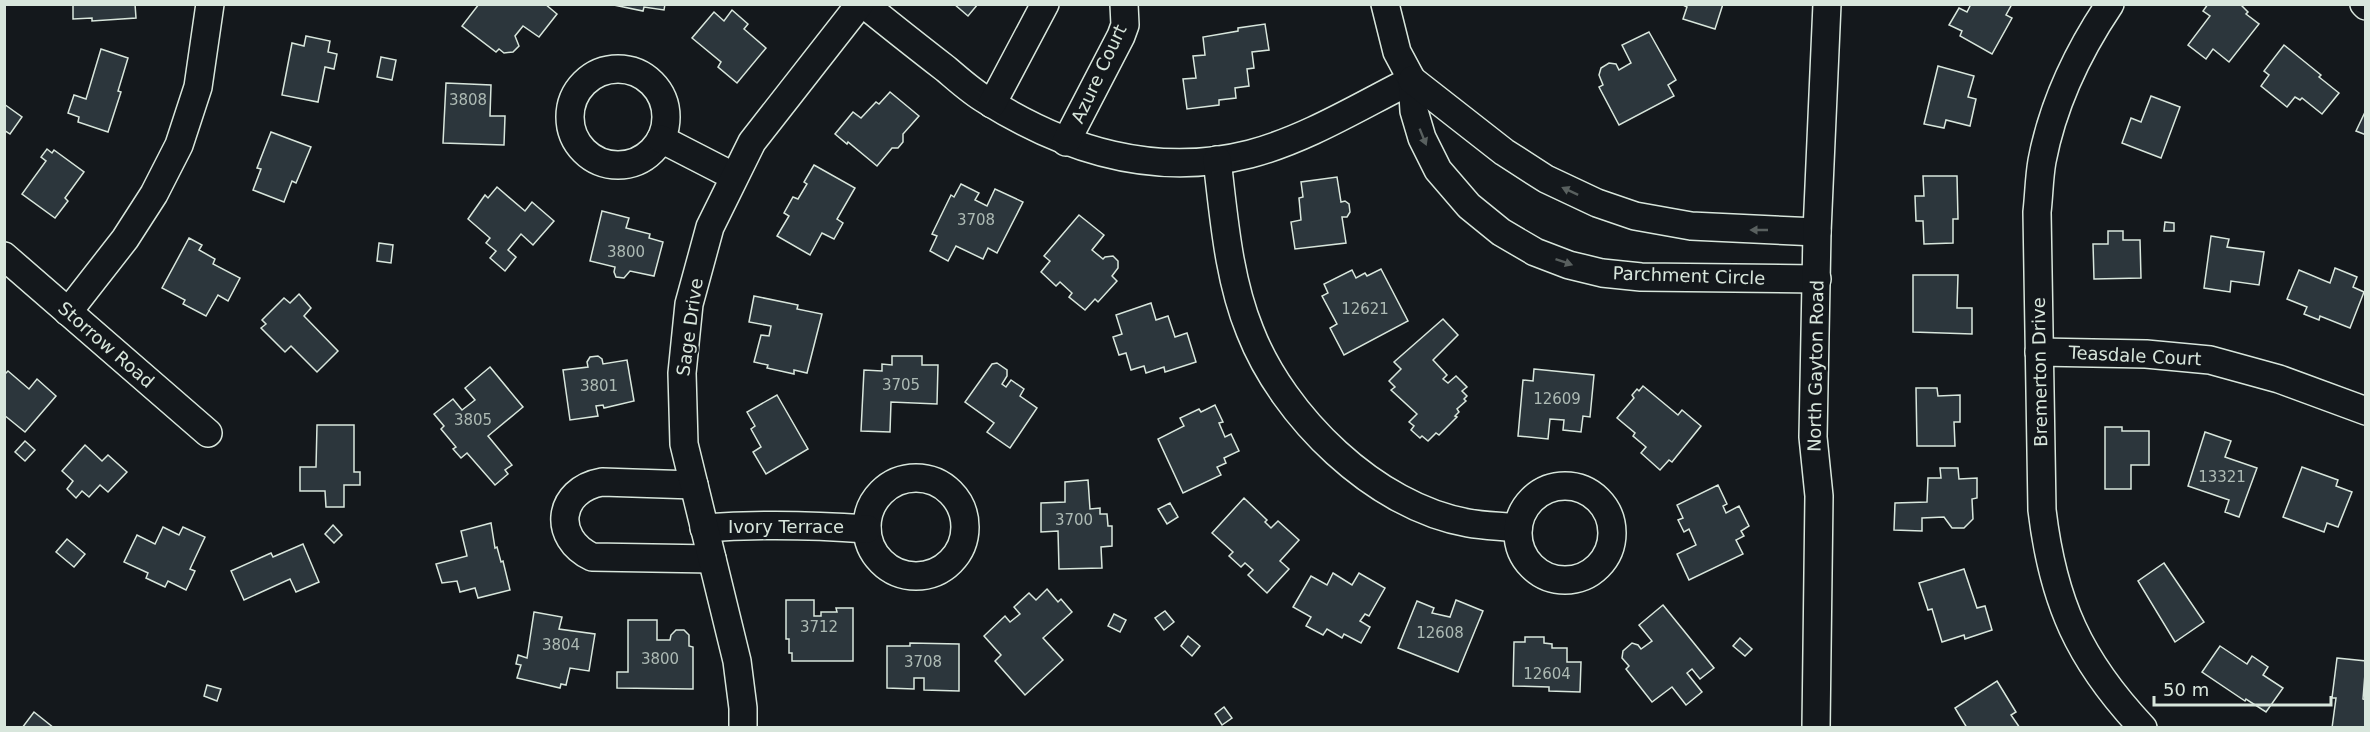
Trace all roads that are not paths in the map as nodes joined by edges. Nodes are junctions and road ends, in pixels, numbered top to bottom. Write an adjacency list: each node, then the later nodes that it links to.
1 (210, 4): 17 (street)
2 (862, 4): 9 (street); 13 (street, Sage Drive)
3 (1045, 4): 9 (street)
4 (1124, 4): 11 (street, Azure Court)
5 (1385, 4): 8 (street, Parchment Circle)
6 (1827, 4): 14 (street, North Gayton Road)
7 (2110, 4): 18 (street, Bremerton Drive)
8 (1412, 80): 12 (street); 14 (street, Parchment Circle, one-way to 8); 16 (street, Parchment Circle, one-way to 16)
9 (992, 104): 11 (street)
10 (661, 139): 13 (street)
11 (1066, 142): 12 (street)
12 (1217, 160): 23 (street)
13 (733, 176): 21 (street, Sage Drive)
14 (1817, 232): 16 (street, North Gayton Road)
15 (4, 256): 17 (street, Storrow Road)
16 (1817, 279): 27 (street, North Gayton Road)
17 (68, 312): 20 (street, Storrow Road)
18 (2039, 352): 19 (street, Teasdale Court); 28 (street, Bremerton Drive)
19 (2366, 411)
20 (208, 433)
21 (694, 485): 22 (street, Sage Drive); 25 (street)
22 (704, 528): 24 (street, Ivory Terrace); 25 (street, Sage Drive)
23 (1518, 528)
24 (867, 529)
25 (712, 560): 26 (street, Sage Drive)
26 (743, 728)
27 (1816, 728)
28 (2143, 728)

